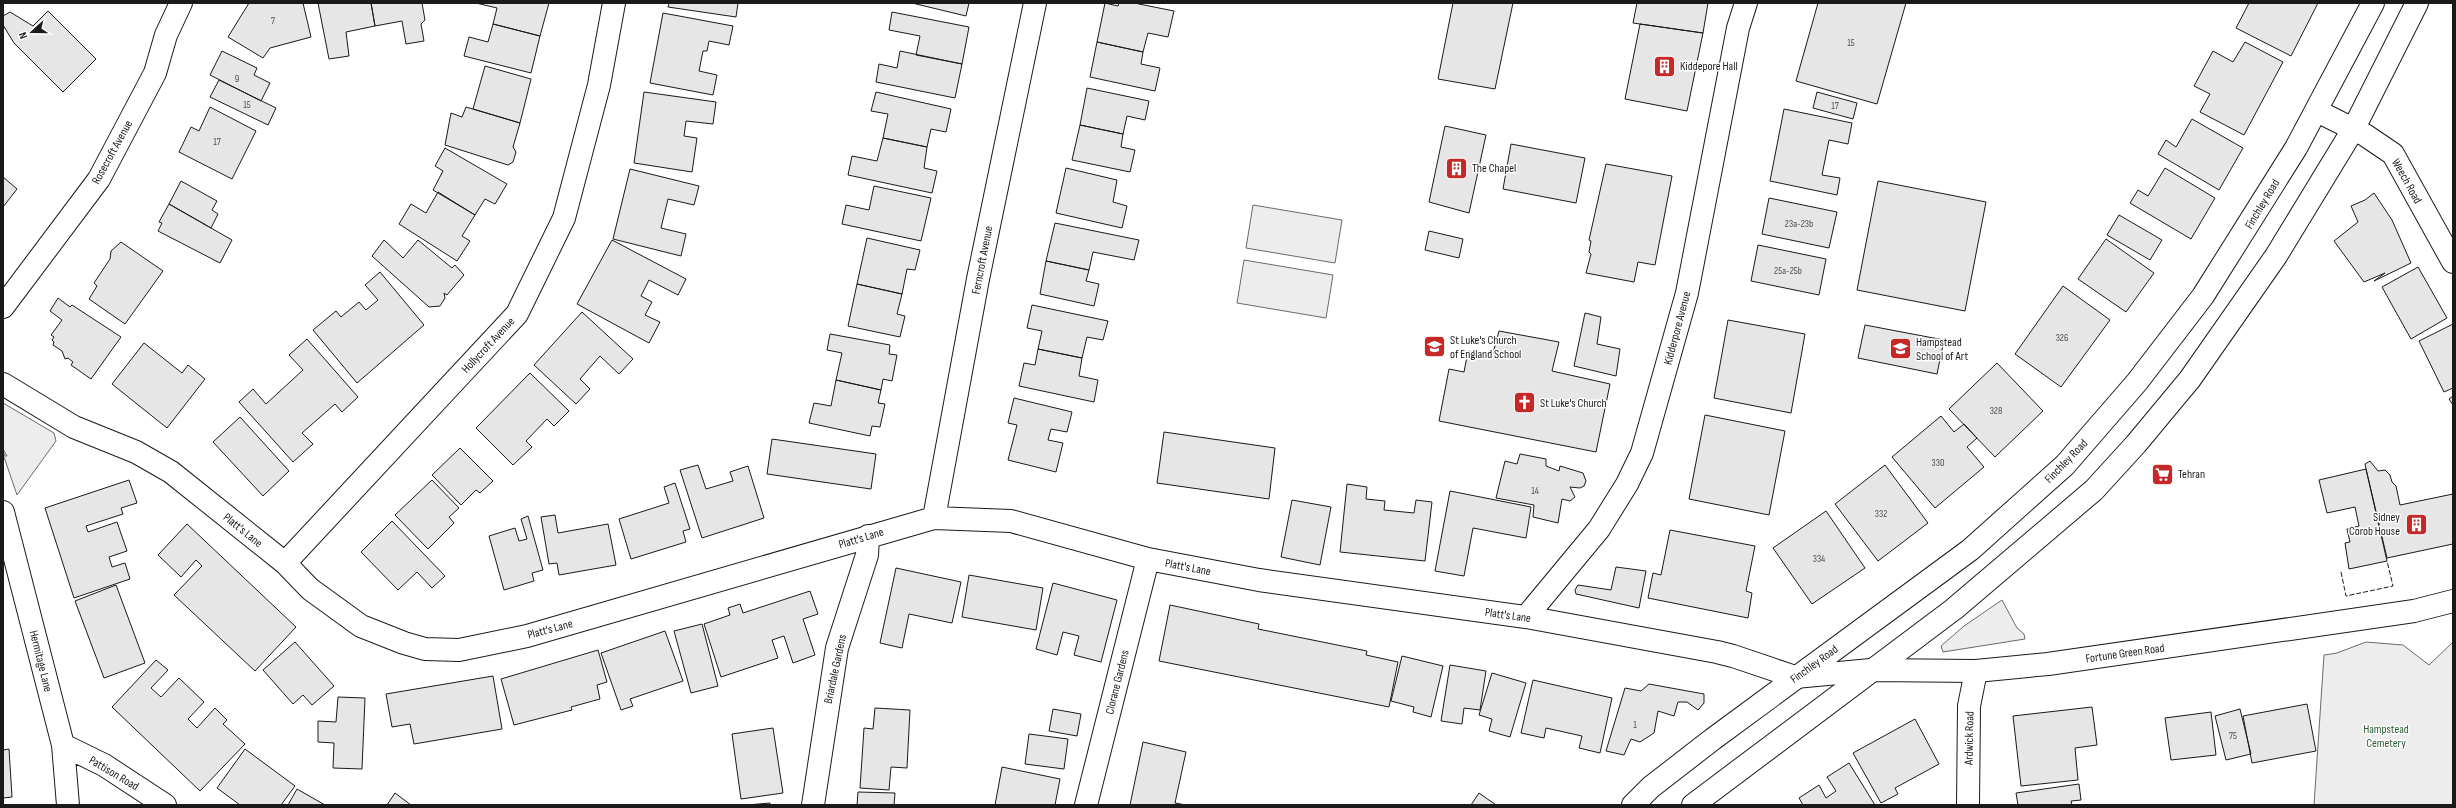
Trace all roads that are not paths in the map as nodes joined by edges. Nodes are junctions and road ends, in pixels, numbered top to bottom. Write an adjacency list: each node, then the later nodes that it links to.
1 (181, 3): 10 (main road, Rosecroft Avenue)
2 (614, 3): 16 (main road, Hollycroft Avenue)
3 (1035, 3): 13 (main road, Ferncroft Avenue)
4 (1746, 3): 18 (main road, Kidderpore Avenue)
5 (2374, 3): 7 (main road, Finchley Road)
6 (2417, 3): 8 (main road)
7 (2317, 111): 8 (main road, Weech Road); 21 (main road, Finchley Road)
8 (2354, 128): 9 (main road, Weech Road); 19 (main road)
9 (2453, 262)
10 (3, 307)
11 (3, 384): 16 (main road, Platt's Lane)
12 (4, 515): 22 (main road, Hermitage Lane)
13 (934, 518): 14 (main road, Platt's Lane); 15 (main road, Platt's Lane)
14 (868, 536): 16 (main road, Platt's Lane); 25 (main road, Briardale Gardens)
15 (1148, 559): 18 (main road, Platt's Lane); 26 (main road, Clorane Gardens)
16 (285, 563)
17 (2453, 602): 20 (main road, Fortune Green Road)
18 (1526, 618): 21 (main road, Platt's Lane)
19 (1871, 670): 20 (main road, Fortune Green Road); 21 (main road, Fortune Green Road); 28 (main road)
20 (1976, 671): 29 (main road, Ardwick Road)
21 (1795, 678): 27 (main road, Finchley Road)
22 (63, 745): 23 (main road, Hermitage Lane); 24 (main road, Pattison Road)
23 (68, 805)
24 (165, 805)
25 (813, 805)
26 (1086, 805)
27 (1633, 805)
28 (1693, 805)
29 (1968, 805)

